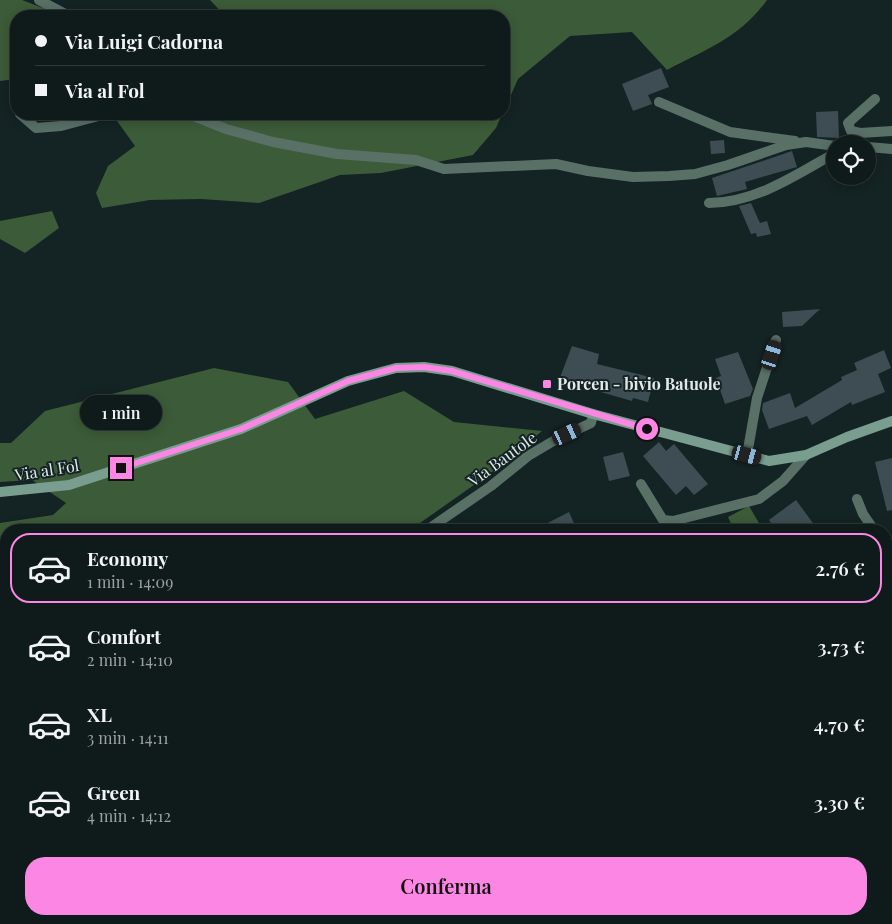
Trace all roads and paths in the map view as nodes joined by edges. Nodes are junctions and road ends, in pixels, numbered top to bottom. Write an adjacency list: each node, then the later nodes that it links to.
1 (39, 0): 2 (street)
2 (58, 10)
3 (875, 100): 8 (street)
4 (659, 102): 9 (street)
5 (27, 120): 6 (street)
6 (84, 120)
7 (204, 120): 9 (street)
8 (892, 131)
9 (806, 142): 10 (street)
10 (826, 145)
11 (876, 147): 12 (street)
12 (892, 148)
13 (826, 158): 14 (street)
14 (709, 203)
15 (776, 340): 18 (street)
16 (593, 414): 18 (street, Via al Fol); 21 (street, Via al Fol); 23 (street, Via Bautole)
17 (892, 421): 19 (street, Via al Fol)
18 (747, 455): 19 (street, Via al Fol)
19 (806, 455): 20 (street)
20 (641, 484)
21 (0, 492)
22 (857, 499): 24 (street)
23 (436, 524)
24 (870, 524)

